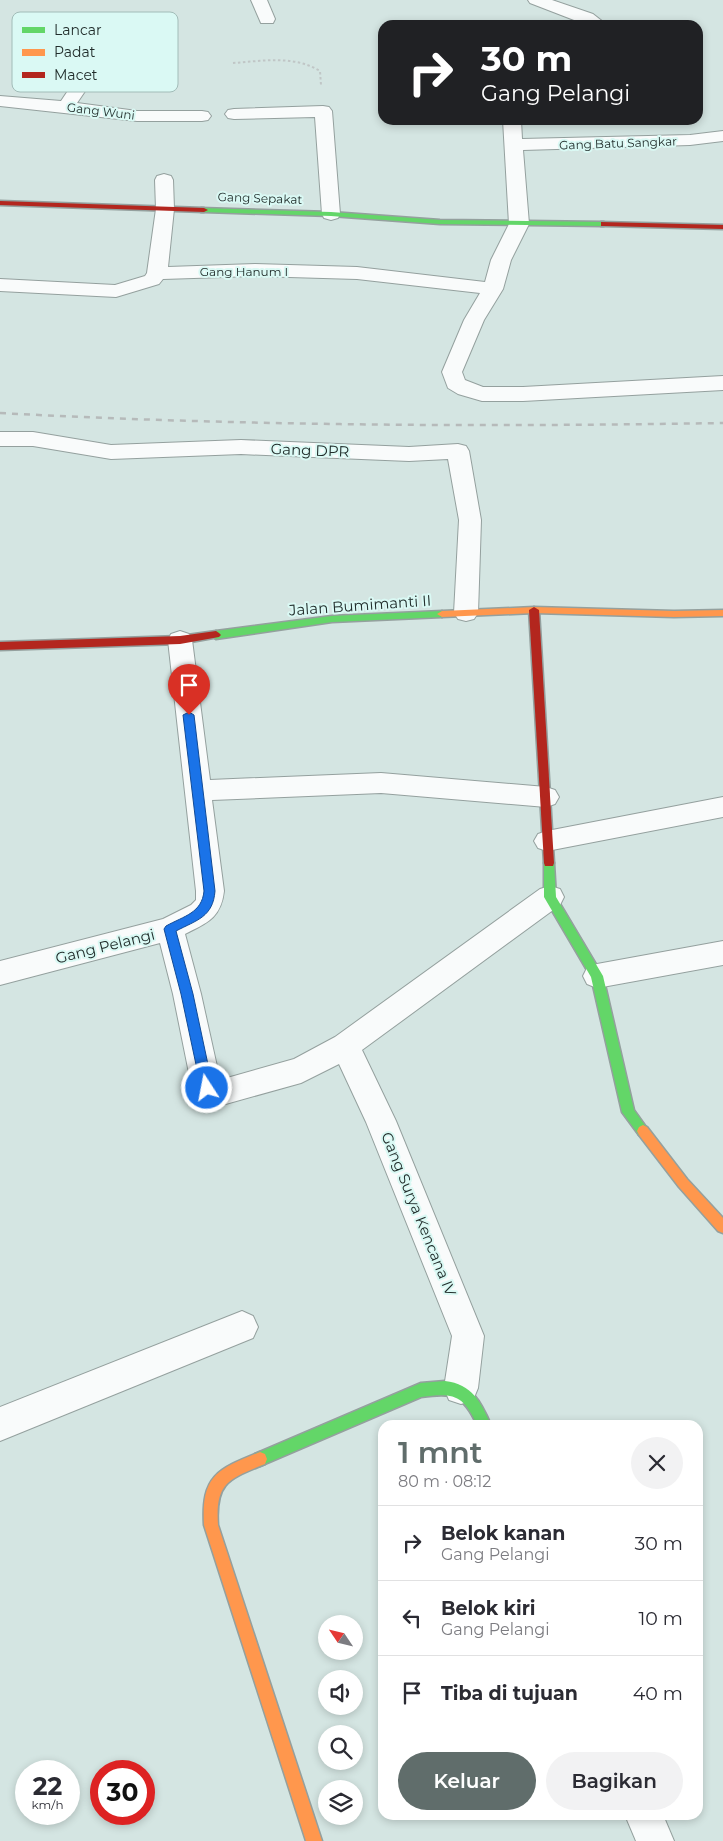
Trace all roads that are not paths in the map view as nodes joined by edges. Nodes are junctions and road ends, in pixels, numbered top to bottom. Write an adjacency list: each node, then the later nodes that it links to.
1 (259, 0): 3 (street)
2 (536, 0): 4 (street)
3 (267, 19)
4 (590, 20)
5 (76, 92): 7 (street)
6 (0, 100): 7 (street, Gang Wuni)
7 (66, 107): 9 (street, Gang Wuni)
8 (234, 114): 18 (street)
9 (202, 116)
10 (512, 125): 14 (street)
11 (691, 125): 13 (street)
12 (723, 136): 13 (street, Gang Batu Sangkar)
13 (690, 140): 14 (street, Gang Batu Sangkar)
14 (514, 145): 19 (street)
15 (164, 180): 17 (street)
16 (0, 203): 17 (street, Gang Sepakat)
17 (165, 209): 18 (street, Gang Sepakat); 21 (street)
18 (331, 214): 19 (street, Gang Sepakat)
19 (519, 224): 20 (street); 23 (street)
20 (723, 227)
21 (157, 272): 22 (street); 23 (street, Gang Hanum I)
22 (0, 285)
23 (493, 289): 24 (street)
24 (723, 383)
25 (0, 439): 27 (street, Gang DPR)
26 (534, 610): 27 (street, Jalan Bumimanti II); 28 (street, Jalan Bumimanti II); 32 (street)
27 (466, 613): 29 (street, Jalan Bumimanti II)
28 (723, 613)
29 (180, 640): 30 (street, Jalan Bumimanti II); 31 (street, Gang Pelangi)
30 (0, 646)
31 (197, 791): 32 (street); 36 (street, Gang Pelangi)
32 (546, 797): 34 (street)
33 (723, 807): 34 (street)
34 (548, 841): 35 (street)
35 (550, 897): 40 (street); 41 (street)
36 (170, 929): 39 (street, Gang Pelangi); 41 (street)
37 (723, 953): 40 (street)
38 (0, 967): 39 (street)
39 (0, 973)
40 (597, 976): 42 (street)
41 (345, 1046): 44 (street, Gang Surya Kencana IV)
42 (723, 1227)
43 (242, 1328): 46 (street)
44 (460, 1388): 45 (street); 48 (street)
45 (482, 1420)
46 (0, 1424)
47 (646, 1820): 49 (street)
48 (314, 1841)
49 (655, 1841)

